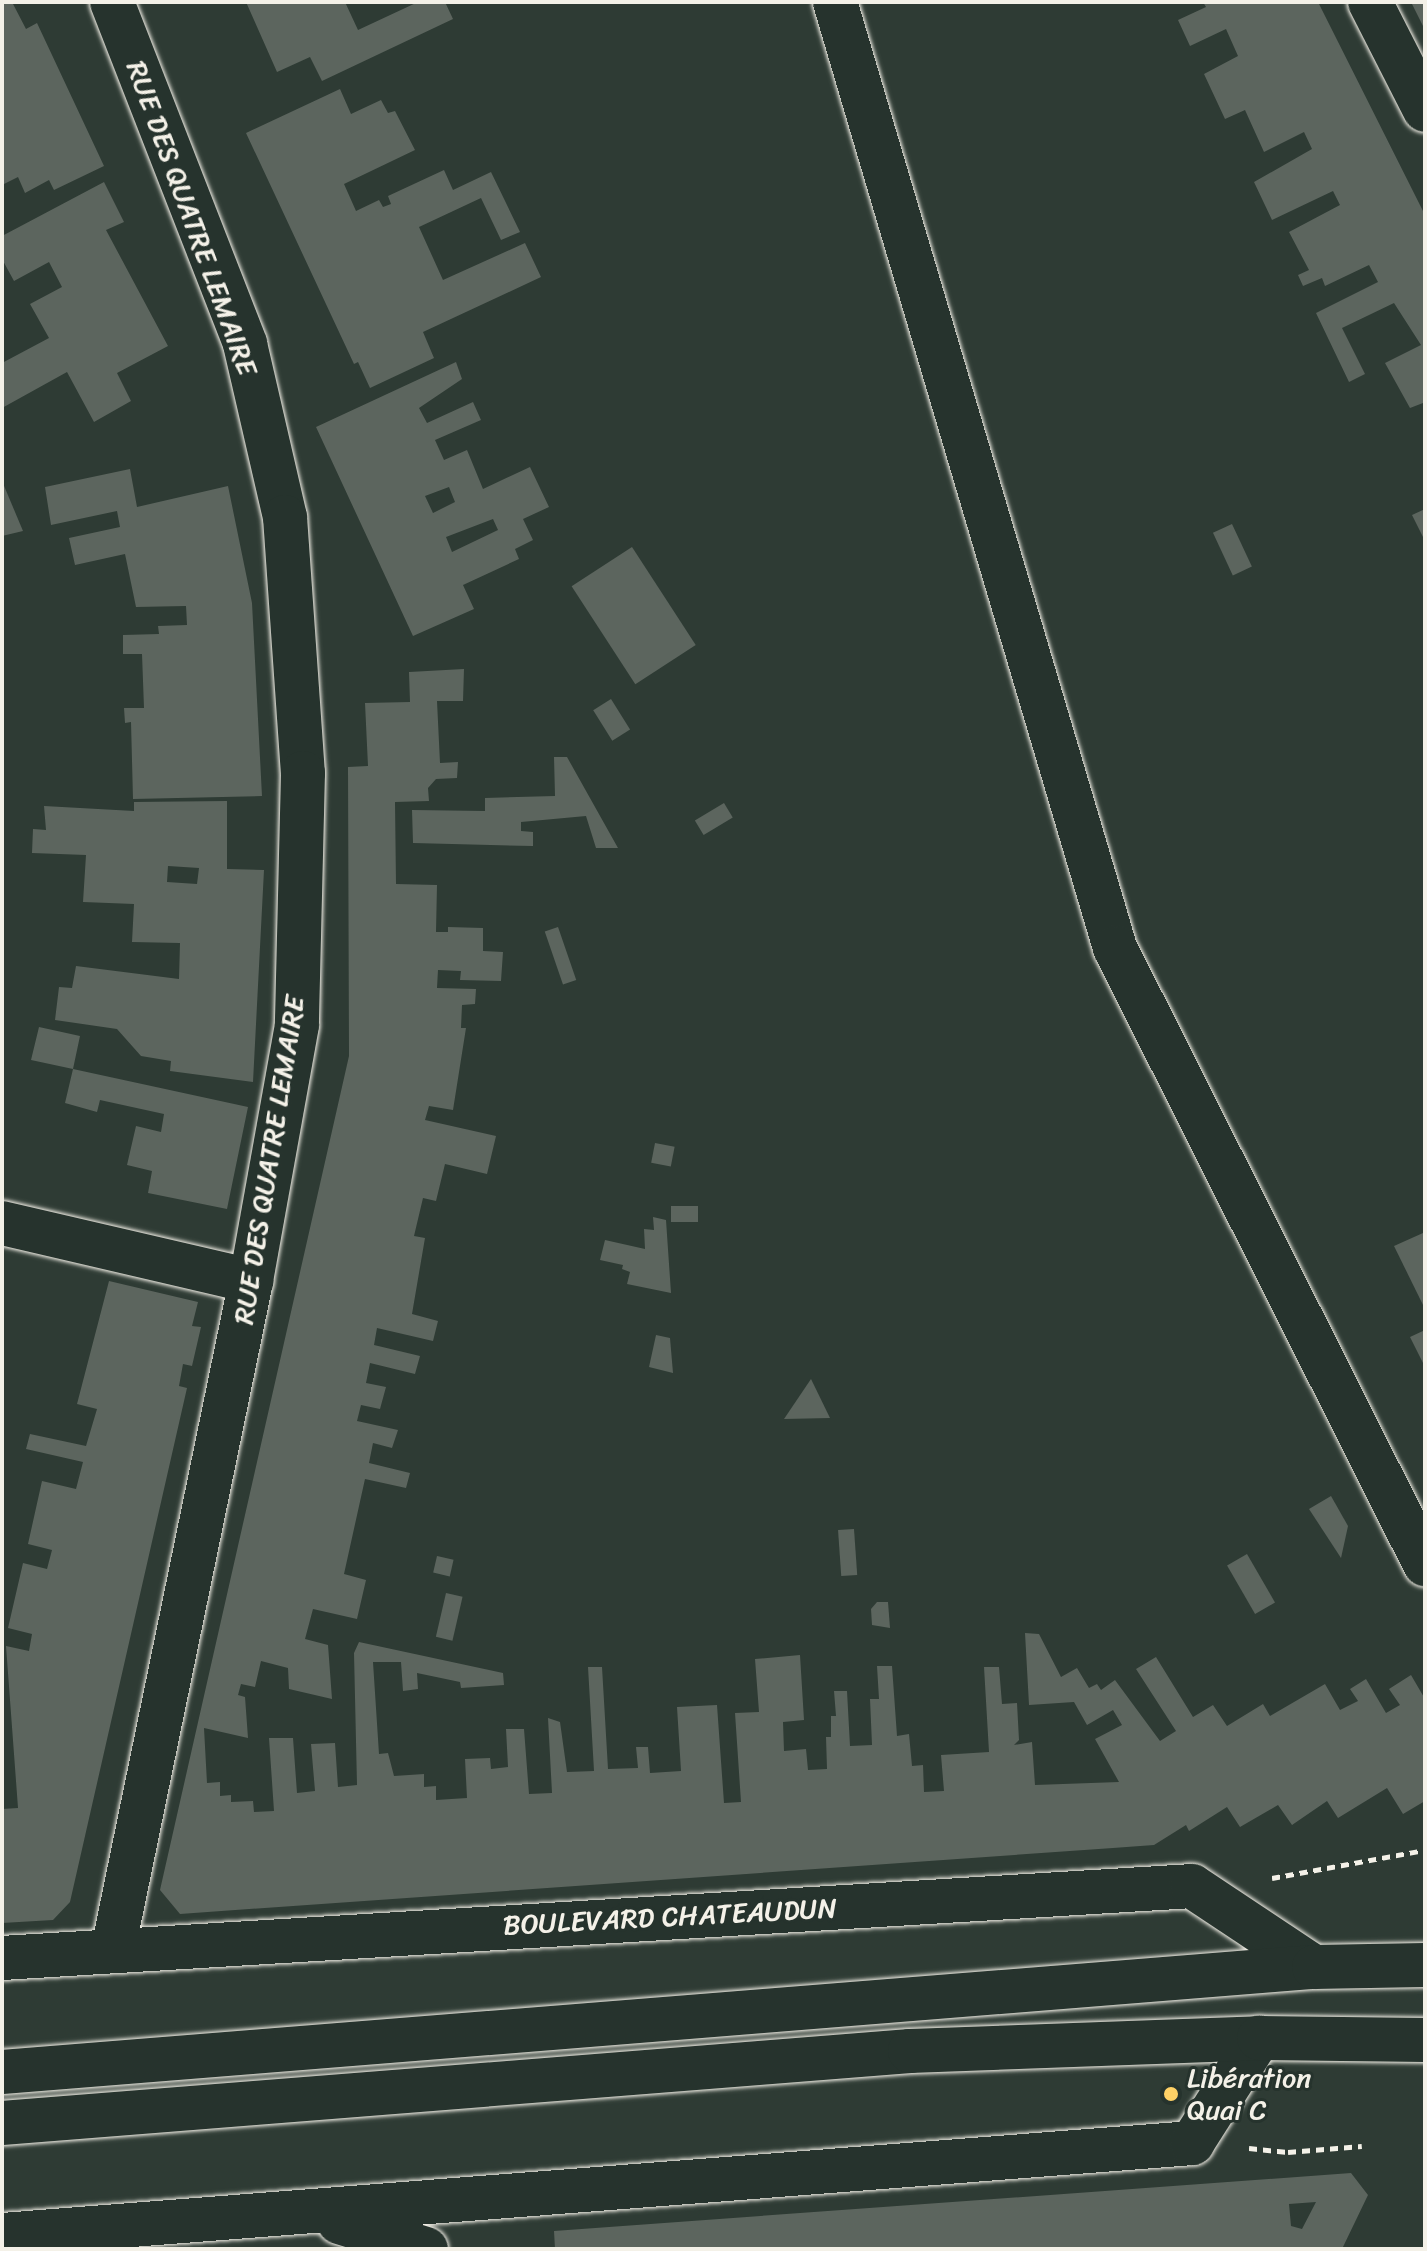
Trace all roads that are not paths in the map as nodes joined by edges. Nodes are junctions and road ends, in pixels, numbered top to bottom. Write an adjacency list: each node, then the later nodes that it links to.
1 (112, 2): 6 (street, RUE DES QUATRE LEMAIRE)
2 (835, 2): 7 (street)
3 (1370, 2): 4 (street)
4 (1425, 110)
5 (2, 1223): 6 (street)
6 (251, 1281): 8 (street, RUE DES QUATRE LEMAIRE)
7 (1425, 1564)
8 (113, 1950): 9 (street, BOULEVARD CHATEAUDUN); 11 (street, BOULEVARD CHATEAUDUN)
9 (2, 1958)
10 (1425, 1965): 11 (street)
11 (1314, 1967): 14 (street)
12 (1259, 2038): 13 (street); 15 (street); 16 (street)
13 (1425, 2040)
14 (2, 2072)
15 (2, 2123)
16 (313, 2215): 17 (street); 18 (street)
17 (2, 2235)
18 (426, 2249)

